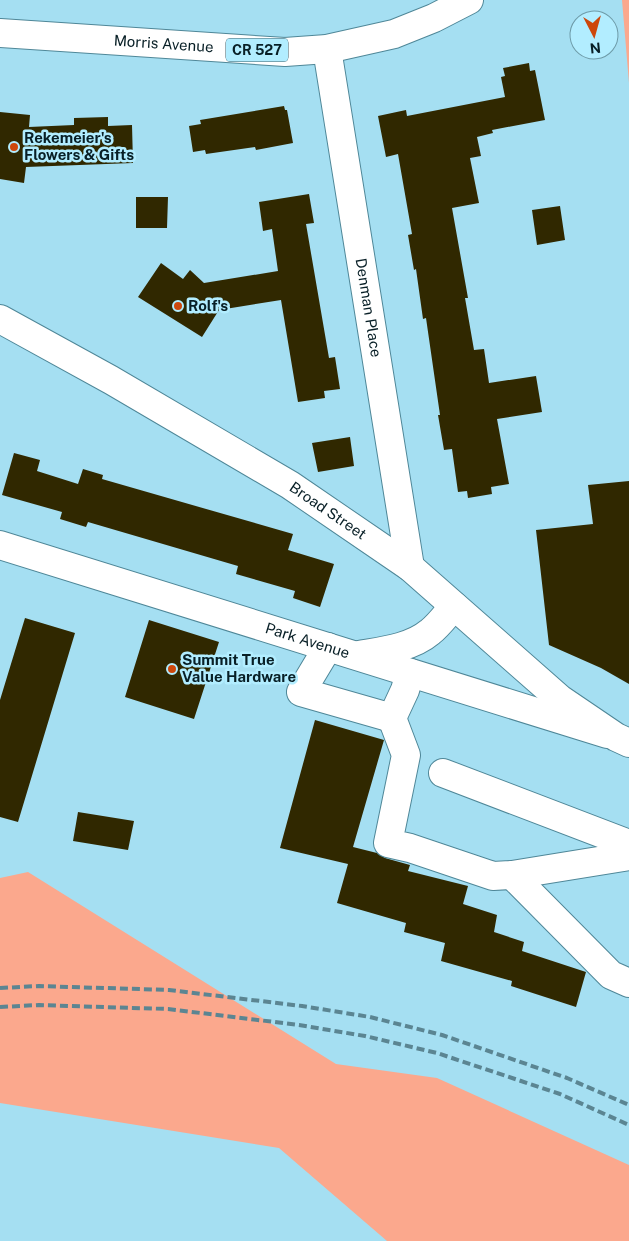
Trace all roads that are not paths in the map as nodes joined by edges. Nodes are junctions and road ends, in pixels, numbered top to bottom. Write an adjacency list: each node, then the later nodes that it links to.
1 (469, 0): 3 (street, Morris Avenue / CR 527)
2 (0, 33): 3 (street, Morris Avenue / CR 527)
3 (327, 49): 6 (street, Denman Place)
4 (0, 319): 6 (street, Broad Street)
5 (0, 545): 8 (street, Park Avenue)
6 (410, 567): 7 (street, Broad Street)
7 (454, 606): 9 (street); 12 (street, Broad Street)
8 (328, 647): 9 (street, Park Avenue); 11 (street)
9 (354, 656): 10 (street, Park Avenue)
10 (410, 673): 11 (street); 12 (street, Park Avenue)
11 (392, 718): 16 (street)
12 (622, 740)
13 (443, 773): 14 (street)
14 (629, 844)
15 (629, 856): 16 (street)
16 (512, 875): 17 (street)
17 (629, 983)

